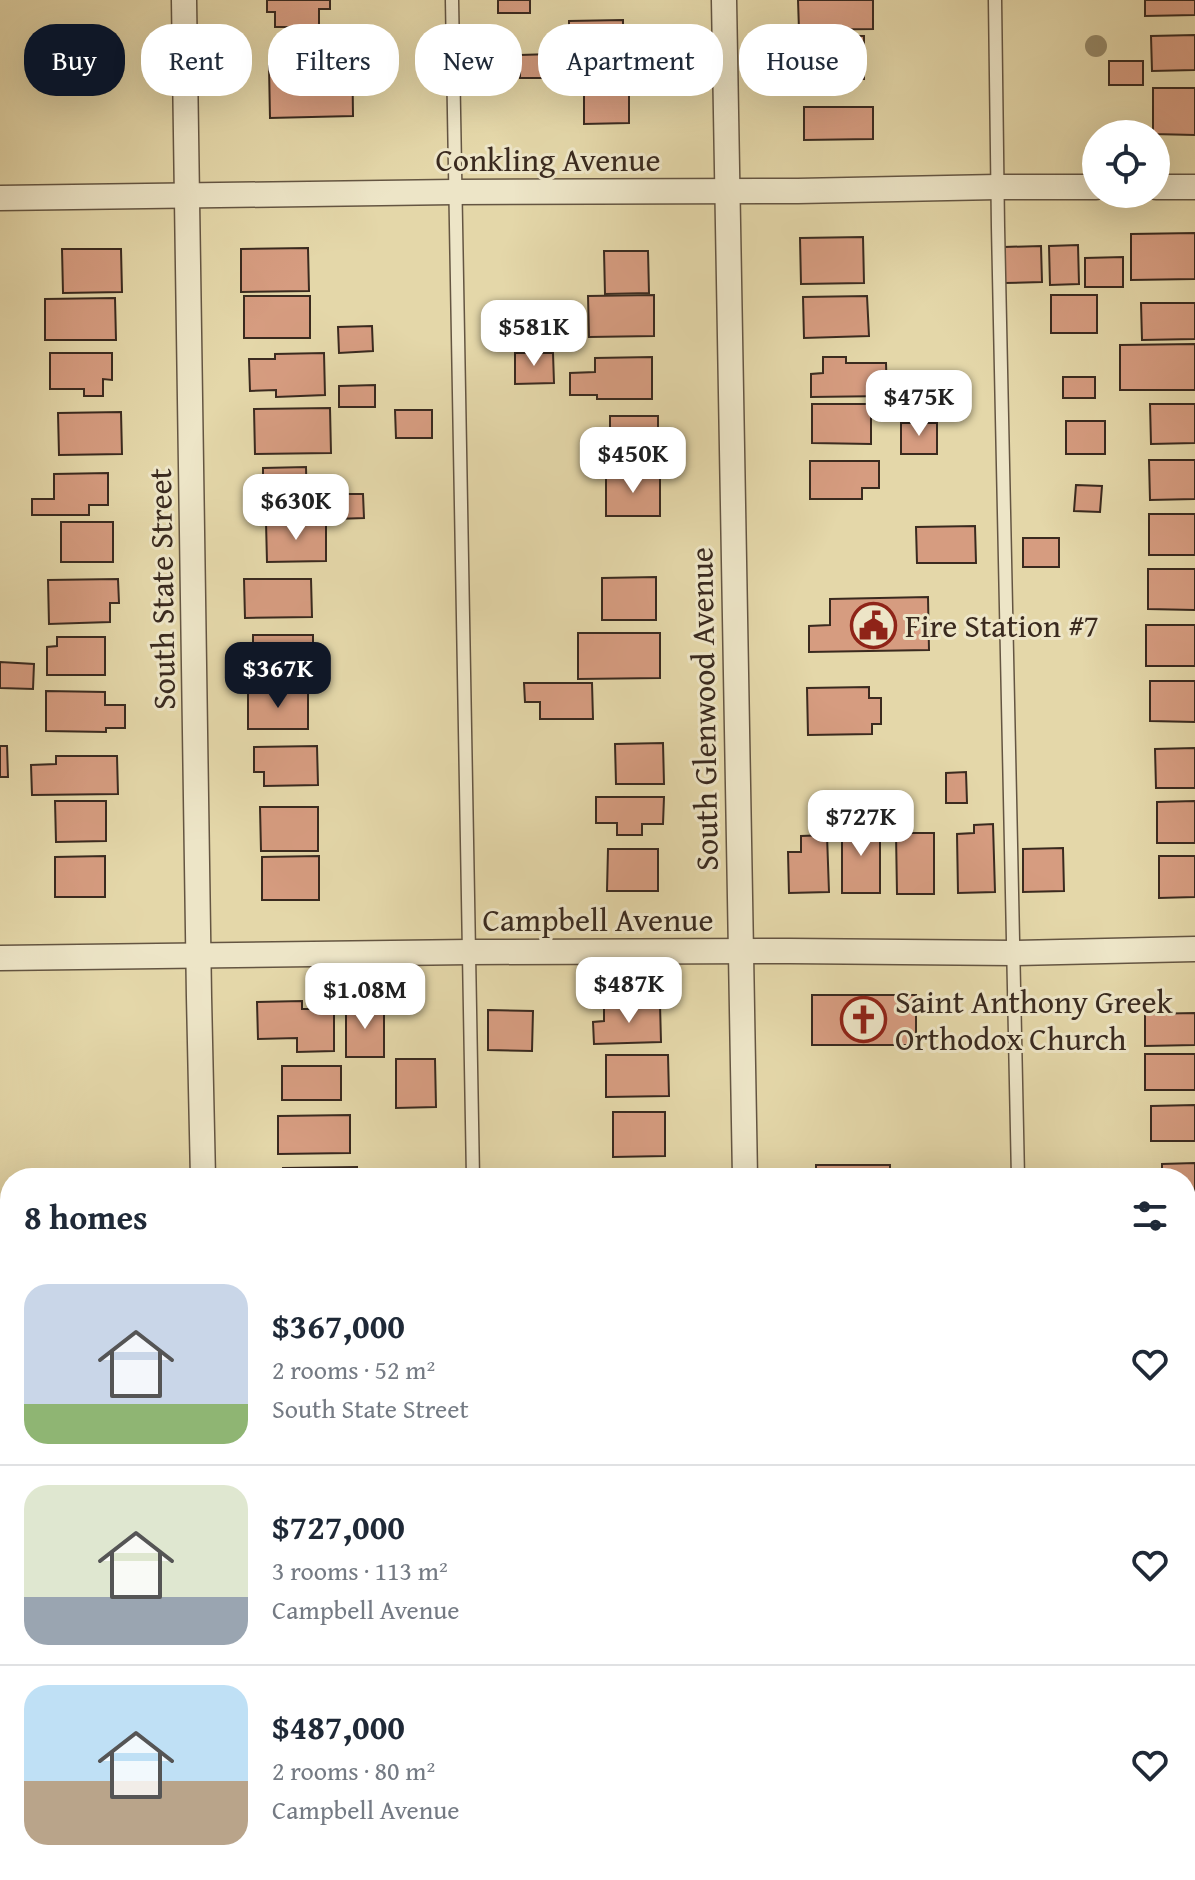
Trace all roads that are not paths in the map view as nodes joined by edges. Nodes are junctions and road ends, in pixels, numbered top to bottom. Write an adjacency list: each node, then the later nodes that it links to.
1 (184, 0): 11 (street, South State Street)
2 (452, 0): 10 (lane)
3 (724, 0): 9 (street, South Glenwood Avenue)
4 (995, 0): 5 (lane)
5 (997, 187): 6 (street, Conkling Avenue); 9 (street, Conkling Avenue); 16 (lane)
6 (1082, 187)
7 (1170, 187): 8 (street)
8 (1195, 187)
9 (728, 191): 10 (street, Conkling Avenue); 15 (street, South Glenwood Avenue)
10 (454, 192): 11 (street, Conkling Avenue); 14 (lane)
11 (188, 197): 12 (street, Conkling Avenue); 17 (street, South State Street)
12 (0, 198)
13 (1195, 949): 16 (street, Campbell Avenue)
14 (470, 952): 15 (street, Campbell Avenue); 17 (street, Campbell Avenue); 20 (lane)
15 (741, 952): 16 (street, Campbell Avenue); 21 (street, South Glenwood Avenue)
16 (1014, 953): 22 (lane)
17 (199, 955): 18 (street, Campbell Avenue); 19 (street, South State Street)
18 (0, 958)
19 (203, 1168)
20 (473, 1168)
21 (745, 1168)
22 (1018, 1168)

